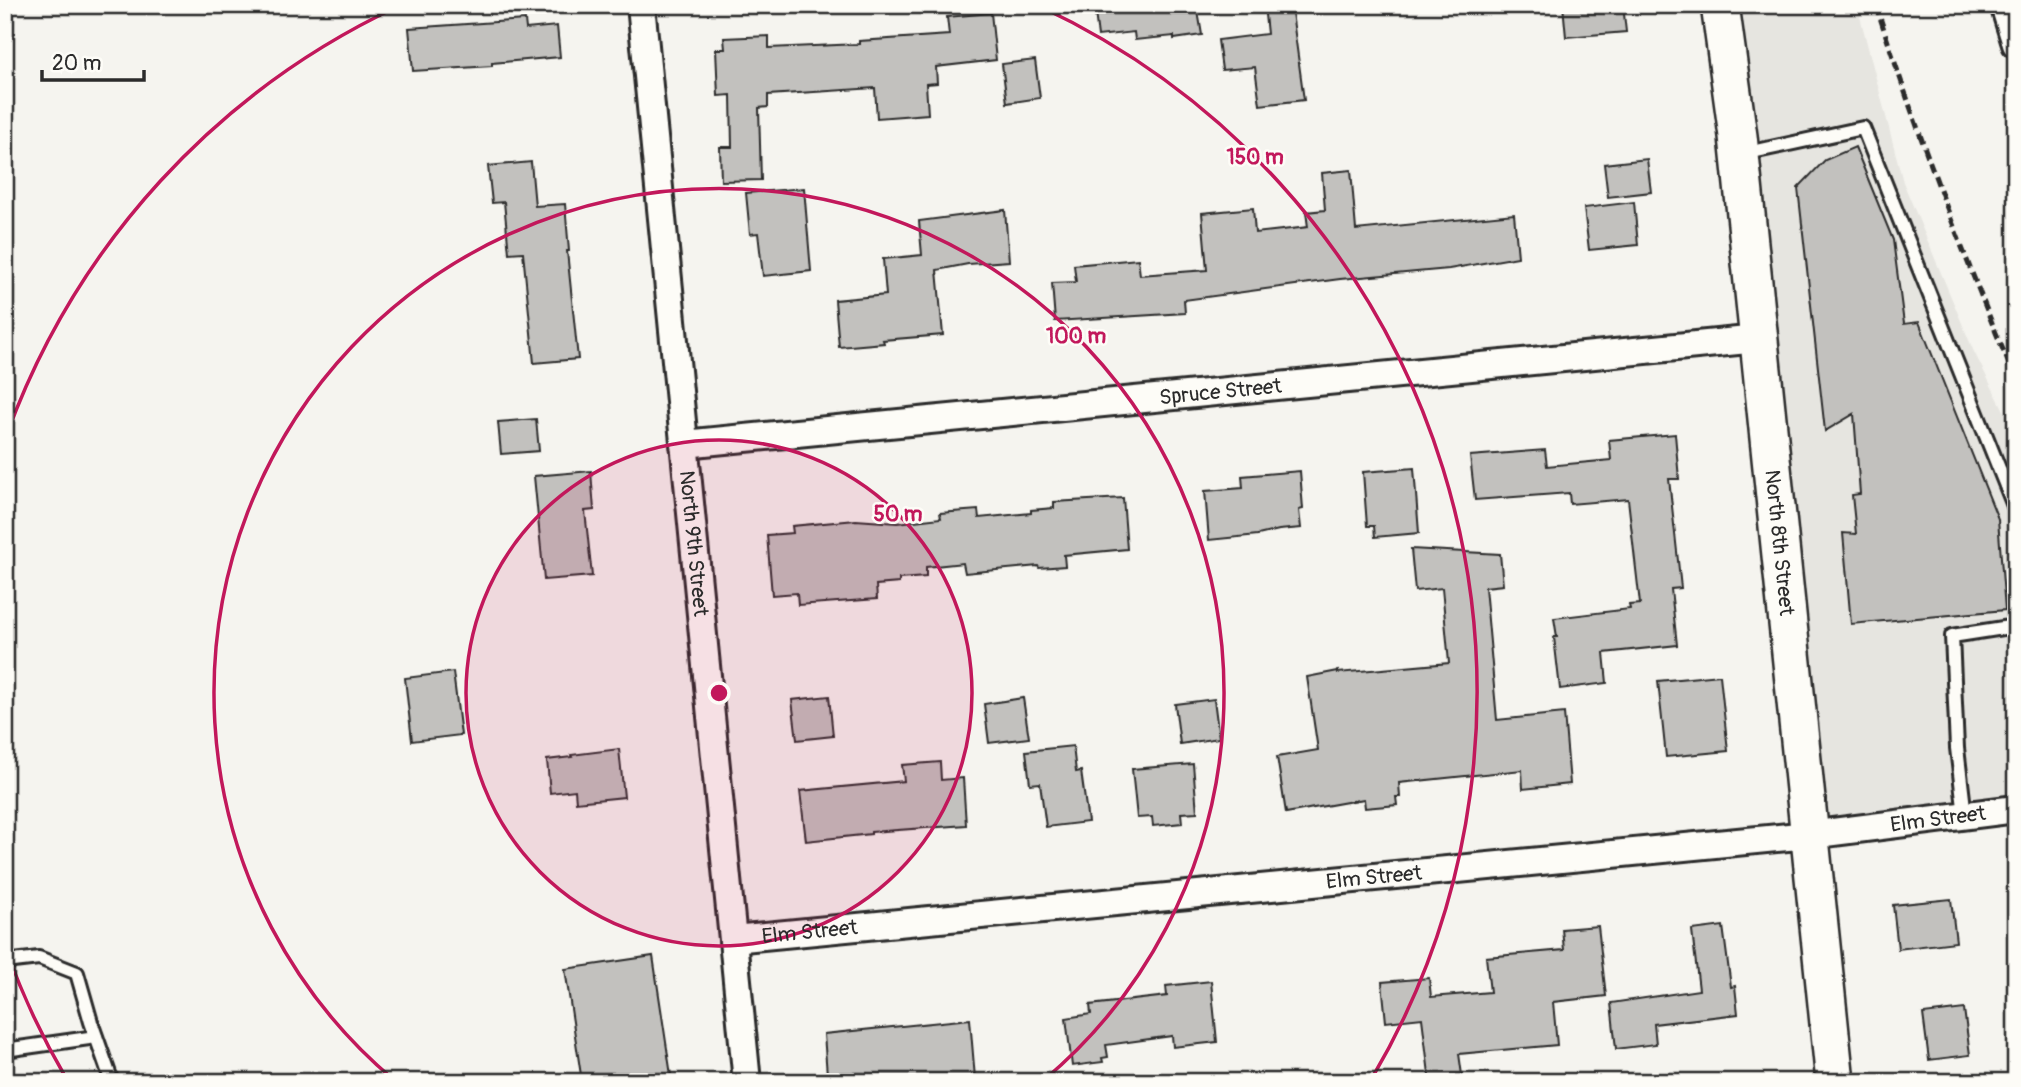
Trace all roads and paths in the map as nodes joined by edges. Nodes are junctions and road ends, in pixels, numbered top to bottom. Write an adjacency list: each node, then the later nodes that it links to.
1 (640, 5): 7 (street, North 9th Street)
2 (1720, 5): 5 (main road, North 8th Street)
3 (2004, 5): 4 (street)
4 (2016, 44)
5 (1740, 155): 6 (main road, North 8th Street); 8 (lane)
6 (1758, 339): 7 (street, Spruce Street); 12 (main road, North 8th Street)
7 (684, 444): 13 (street, North 9th Street)
8 (2016, 512)
9 (2016, 626): 11 (lane)
10 (2016, 810): 11 (street, Elm Street)
11 (1965, 816): 12 (street, Elm Street)
12 (1809, 835): 13 (street, Elm Street); 19 (main road, North 8th Street)
13 (733, 939): 18 (street, North 9th Street)
14 (5, 962): 15 (lane)
15 (96, 1037): 16 (lane); 17 (lane)
16 (5, 1050)
17 (112, 1082)
18 (747, 1082)
19 (1835, 1082)

